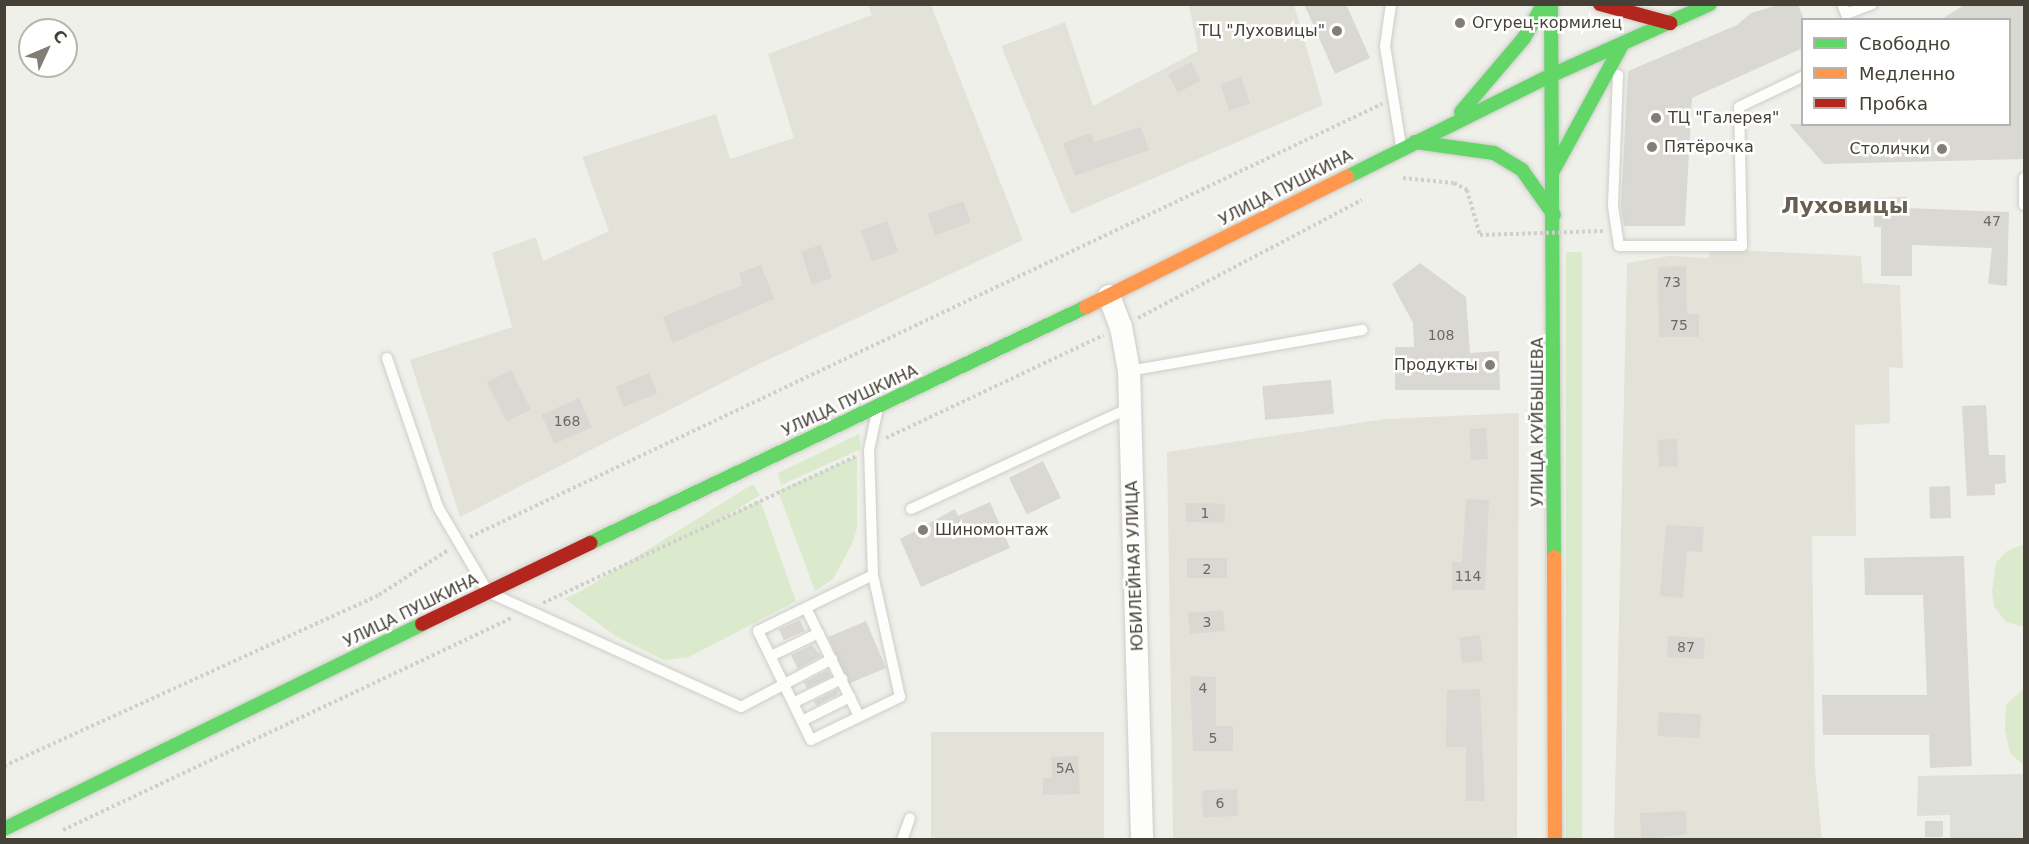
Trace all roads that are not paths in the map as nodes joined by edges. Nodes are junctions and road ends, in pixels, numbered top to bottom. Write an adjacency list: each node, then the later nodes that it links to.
1 (1390, 4): 13 (lane)
2 (1544, 4): 12 (main road)
3 (1551, 4): 10 (main road, УЛИЦА КУЙБЫШЕВА)
4 (1600, 4): 8 (main road)
5 (1710, 4): 8 (main road, УЛИЦА ПУШКИНА)
6 (1872, 4): 7 (lane)
7 (1845, 13)
8 (1670, 23): 9 (main road, УЛИЦА ПУШКИНА)
9 (1622, 45): 10 (main road, УЛИЦА ПУШКИНА); 11 (lane); 14 (main road)
10 (1552, 75): 12 (main road, УЛИЦА ПУШКИНА); 14 (main road, УЛИЦА КУЙБЫШЕВА)
11 (1801, 78)
12 (1448, 126): 13 (main road, УЛИЦА ПУШКИНА)
13 (1408, 145): 17 (main road); 18 (main road, УЛИЦА ПУШКИНА)
14 (1553, 171): 17 (main road, УЛИЦА КУЙБЫШЕВА)
15 (2025, 178): 16 (lane)
16 (2025, 204)
17 (1554, 215): 41 (main road, УЛИЦА КУЙБЫШЕВА)
18 (1109, 296): 21 (street, ЮБИЛЕЙНАЯ УЛИЦА); 22 (main road, УЛИЦА ПУШКИНА)
19 (1362, 330): 21 (lane)
20 (387, 358): 26 (lane)
21 (1129, 370): 23 (street, ЮБИЛЕЙНАЯ УЛИЦА)
22 (878, 406): 25 (lane); 26 (main road, УЛИЦА ПУШКИНА)
23 (1130, 408): 24 (lane); 40 (street, ЮБИЛЕЙНАЯ УЛИЦА)
24 (911, 509)
25 (873, 575): 27 (lane); 35 (lane)
26 (488, 592): 32 (lane); 38 (main road, УЛИЦА ПУШКИНА)
27 (806, 608): 28 (lane); 29 (lane)
28 (819, 633): 29 (lane); 30 (lane)
29 (771, 656): 32 (lane)
30 (832, 659): 31 (lane); 32 (lane)
31 (842, 679): 33 (lane); 34 (lane)
32 (783, 682): 34 (lane)
33 (850, 697): 35 (lane); 36 (lane)
34 (793, 703): 36 (lane)
35 (860, 716): 36 (lane)
36 (802, 721)
37 (910, 818): 39 (lane)
38 (4, 829)
39 (902, 840)
40 (1142, 840)
41 (1555, 840)

